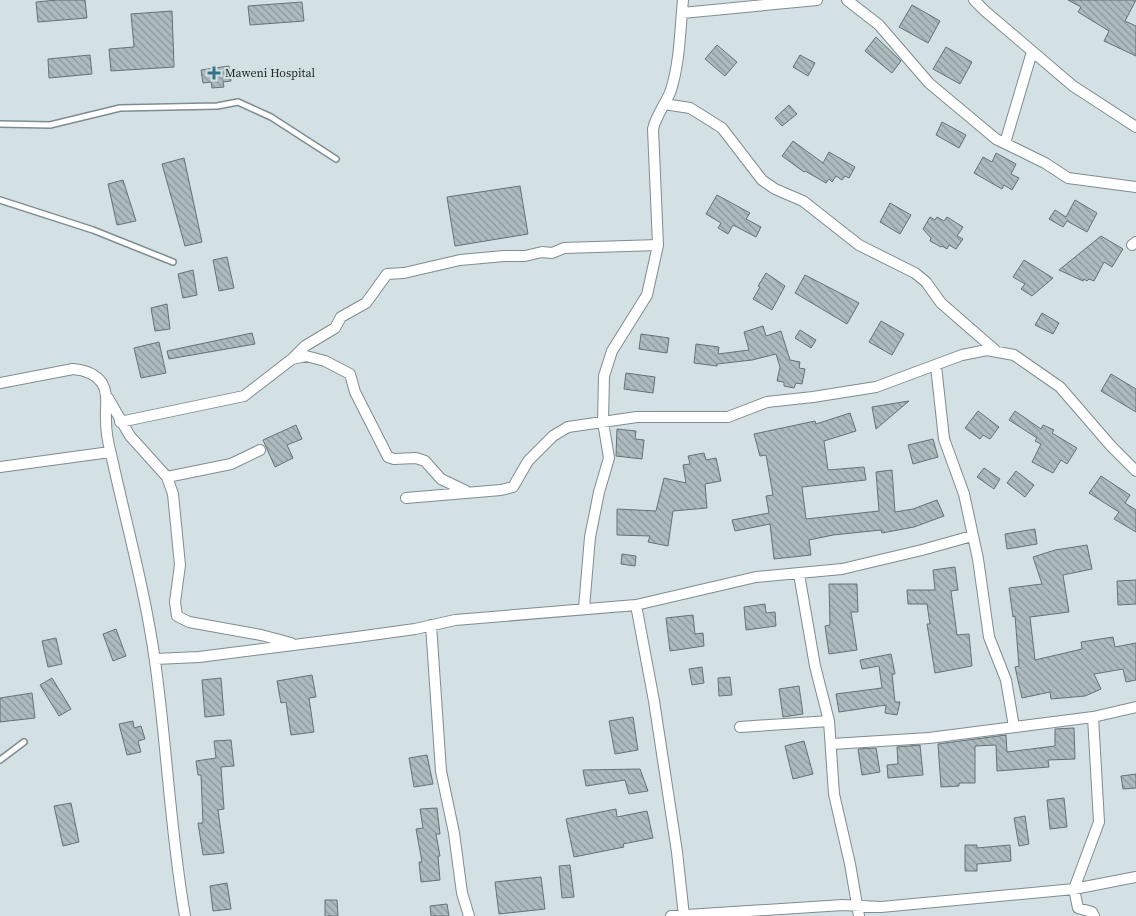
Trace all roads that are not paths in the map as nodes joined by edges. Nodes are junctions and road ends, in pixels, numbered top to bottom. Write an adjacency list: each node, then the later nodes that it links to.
1 (683, 0): 5 (street)
2 (817, 0): 5 (street)
3 (847, 0): 10 (street)
4 (974, 0): 6 (street)
5 (682, 13): 7 (street)
6 (1032, 52): 9 (street); 10 (street)
7 (664, 104): 14 (street); 16 (street)
8 (0, 124): 11 (lane)
9 (1136, 127)
10 (1005, 143): 12 (street)
11 (336, 159)
12 (1136, 187)
13 (0, 200): 15 (lane)
14 (658, 245): 17 (street); 22 (street)
15 (173, 262)
16 (995, 350): 18 (street); 26 (street)
17 (292, 359): 21 (street); 28 (street)
18 (936, 366): 22 (street); 30 (street)
19 (0, 383): 20 (street)
20 (107, 397): 21 (street); 24 (street)
21 (120, 422): 27 (street)
22 (603, 422): 28 (street); 33 (street)
23 (260, 450): 27 (street)
24 (110, 452): 25 (street); 36 (street)
25 (0, 467)
26 (1136, 471)
27 (167, 477): 35 (street)
28 (470, 492): 29 (street)
29 (406, 498)
30 (972, 536): 31 (street); 41 (street)
31 (799, 574): 32 (street); 39 (street)
32 (636, 604): 33 (street); 48 (street)
33 (584, 608): 34 (street)
34 (431, 625): 35 (street); 50 (street)
35 (297, 645): 36 (street)
36 (155, 659): 49 (street)
37 (1136, 707): 38 (street)
38 (1093, 717): 41 (street); 46 (street)
39 (829, 721): 40 (street); 43 (street)
40 (740, 727)
41 (1014, 727): 43 (street)
42 (24, 742): 44 (lane)
43 (832, 744): 47 (street)
44 (0, 760)
45 (1136, 876): 46 (street)
46 (1074, 889): 47 (street); 52 (street)
47 (859, 911): 48 (street)
48 (684, 915): 51 (street)
49 (185, 916)
50 (469, 916)
51 (672, 916)
52 (1094, 916)

